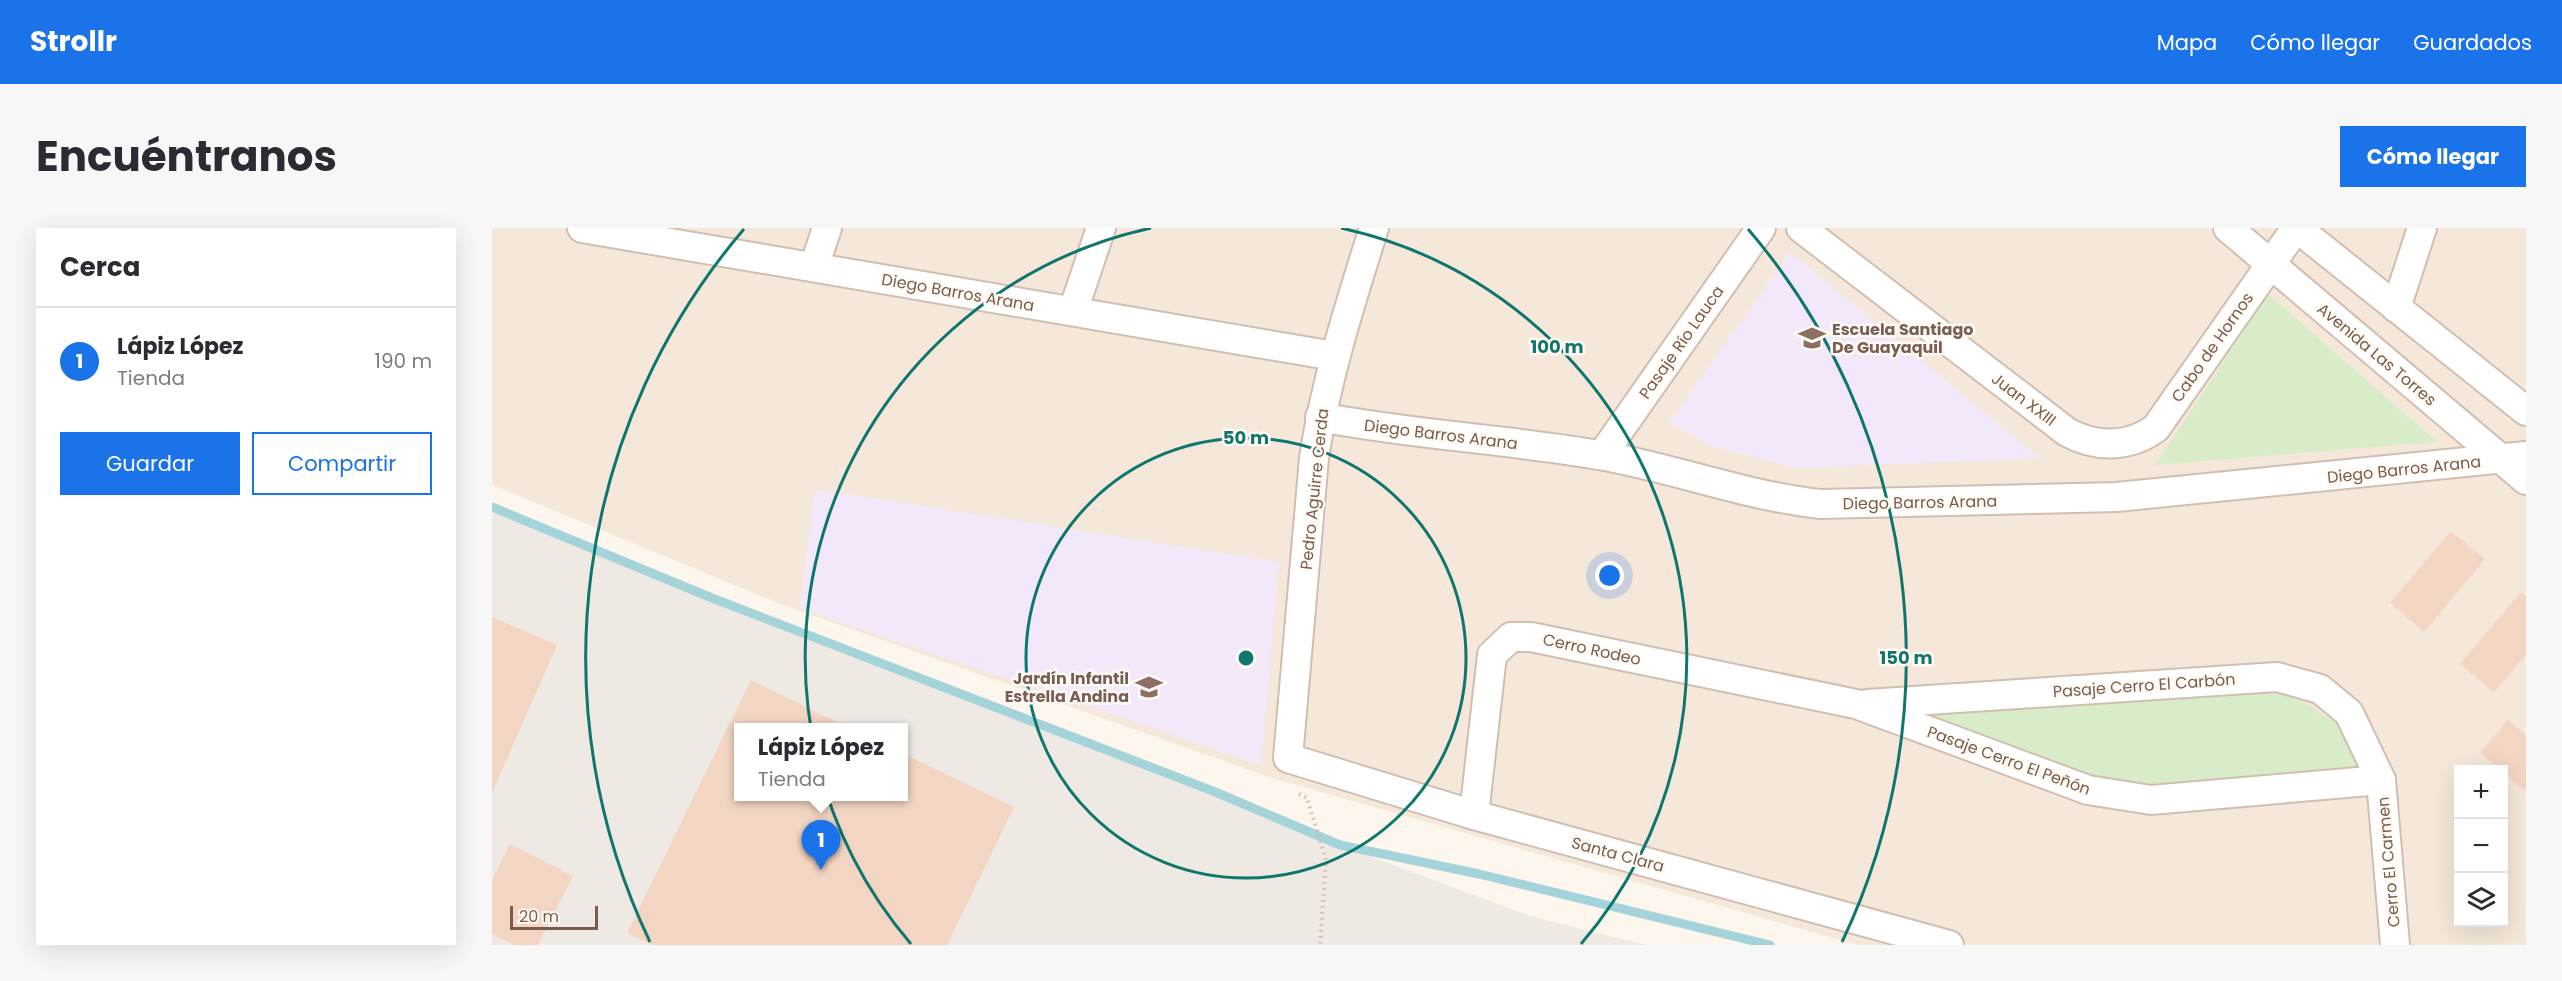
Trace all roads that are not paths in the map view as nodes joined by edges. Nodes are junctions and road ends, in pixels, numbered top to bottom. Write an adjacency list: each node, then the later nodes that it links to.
1 (582, 228): 11 (street, Diego Barros Arana)
2 (827, 228): 11 (street)
3 (1101, 228): 13 (street)
4 (1374, 228): 14 (street, Pedro Aguirre Cerda)
5 (1761, 228): 18 (street, Pasaje Río Lauca)
6 (1801, 228): 17 (street, Juan XXIII)
7 (2228, 228): 10 (street, Avenida Las Torres)
8 (2297, 228): 10 (street, Cabo de Hornos); 12 (street)
9 (2422, 228): 12 (street)
10 (2271, 263): 17 (street, Cabo de Hornos); 19 (street, Avenida Las Torres)
11 (814, 267): 13 (street, Diego Barros Arana)
12 (2396, 308): 15 (street)
13 (1073, 311): 14 (street, Diego Barros Arana)
14 (1334, 356): 16 (street, Pedro Aguirre Cerda)
15 (2526, 411)
16 (1320, 417): 18 (street, Diego Barros Arana); 22 (street, Pedro Aguirre Cerda)
17 (2112, 443)
18 (1602, 455): 19 (street, Diego Barros Arana)
19 (2514, 457): 20 (street, Avenida Las Torres)
20 (2526, 480)
21 (1856, 704): 23 (street, Pasaje Cerro El Peñón); 23 (street, Pasaje Cerro El Carbón); 24 (street, Cerro Rodeo)
22 (1288, 758): 24 (street, Santa Clara)
23 (2381, 780): 26 (street, Cerro El Carmen)
24 (1474, 815): 25 (street, Santa Clara)
25 (1949, 945)
26 (2395, 945)

